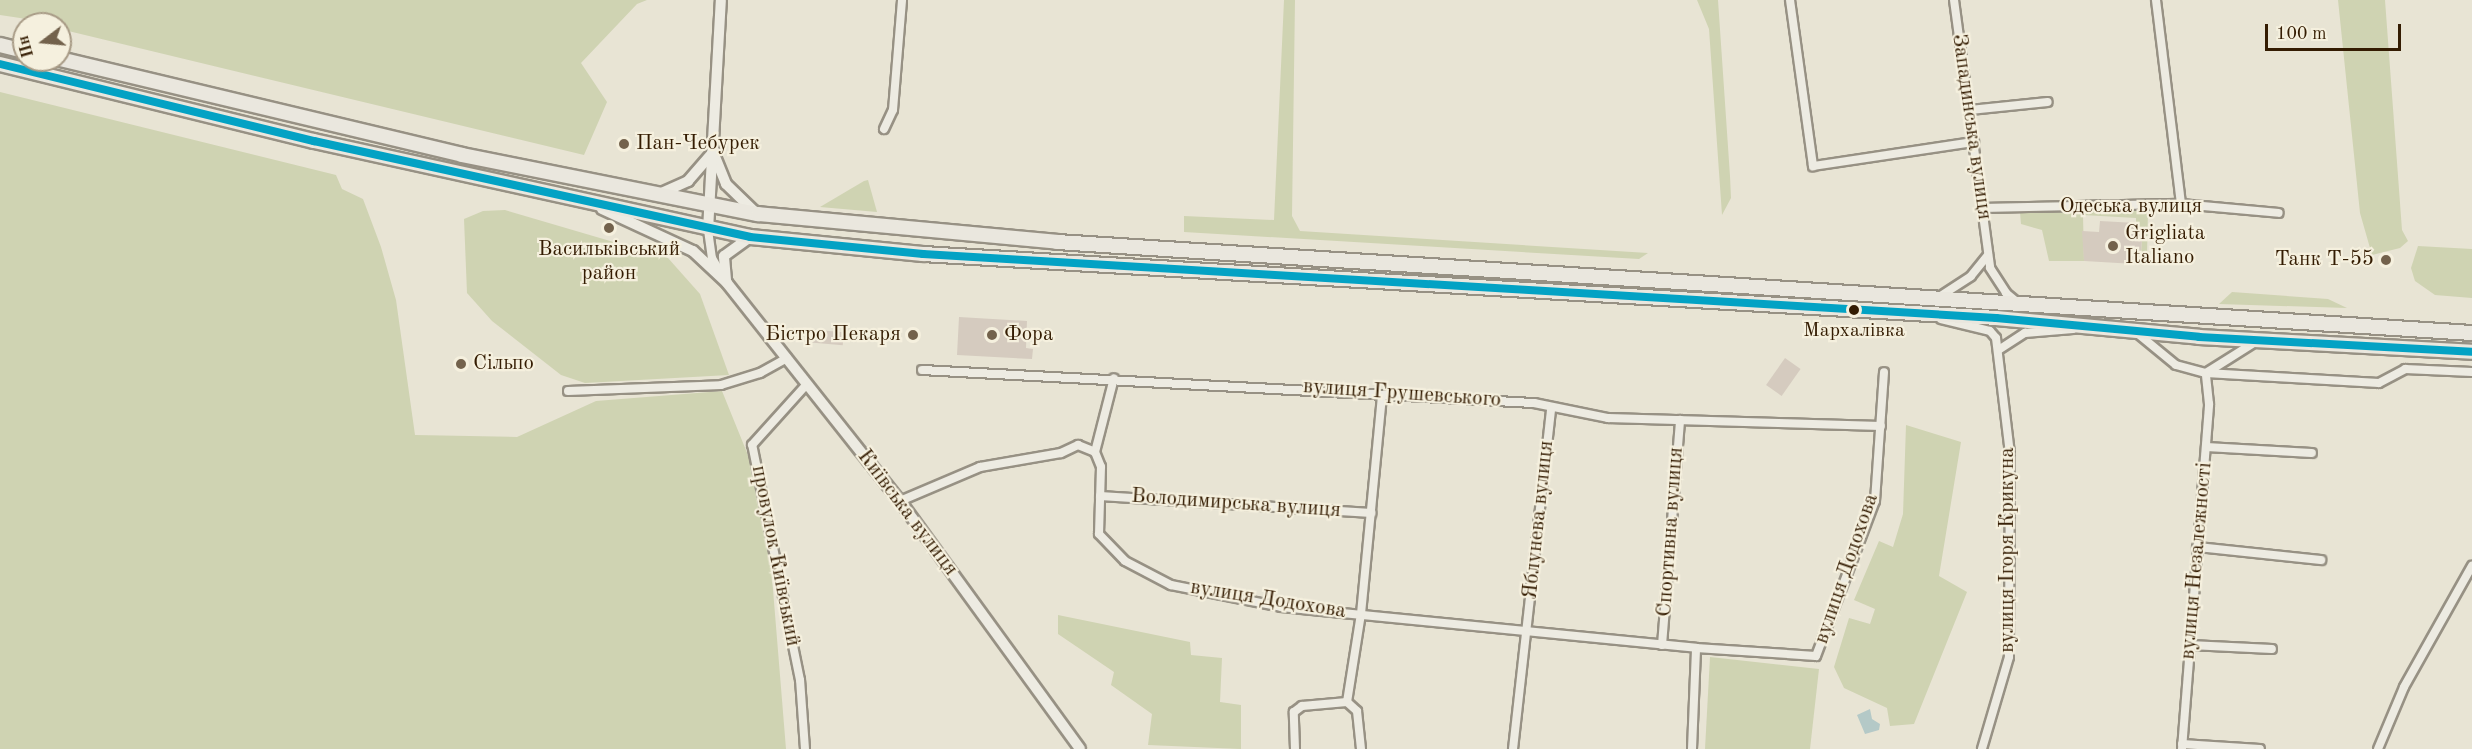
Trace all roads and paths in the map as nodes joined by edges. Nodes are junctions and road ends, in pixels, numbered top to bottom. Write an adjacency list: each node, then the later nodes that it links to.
1 (721, 0): 12 (street)
2 (902, 0): 10 (street)
3 (1790, 0): 11 (street)
4 (1954, 0): 9 (street, Западинська вулиця)
5 (2156, 0): 15 (street)
6 (72, 62): 13 (highway)
7 (0, 64): 14 (highway)
8 (2048, 102): 9 (street)
9 (1970, 110): 11 (street, Западинська вулиця)
10 (884, 129)
11 (1974, 142): 17 (street, Западинська вулиця)
12 (714, 151): 13 (street); 16 (street); 19 (street)
13 (654, 195): 16 (highway)
14 (591, 204): 20 (highway); 23 (street, Київська вулиця)
15 (2181, 204): 17 (street, Одеська вулиця); 18 (street, Одеська вулиця)
16 (710, 208): 19 (highway); 20 (street)
17 (1983, 208): 22 (street, Западинська вулиця)
18 (2279, 213)
19 (758, 214): 24 (highway)
20 (708, 230): 21 (highway); 23 (street)
21 (750, 237): 23 (street); 26 (highway)
22 (1988, 255): 24 (street); 25 (street, Западинська вулиця)
23 (727, 283): 33 (street, Київська вулиця)
24 (1933, 300): 25 (highway)
25 (2021, 305): 29 (highway)
26 (1928, 315): 27 (highway); 31 (street)
27 (2089, 326): 28 (highway); 31 (street)
28 (2134, 331): 30 (highway); 37 (street)
29 (2472, 333)
30 (2259, 339): 32 (highway); 37 (street)
31 (2000, 349): 68 (street, вулиця Ігоря Крикуна)
32 (2472, 352)
33 (787, 358): 39 (street, Київська вулиця); 40 (street)
34 (922, 370): 38 (street, вулиця Грушевського)
35 (1884, 372): 44 (street, вулиця Додохова)
36 (2472, 372): 37 (street)
37 (2206, 373): 45 (street, вулиця Незалежності)
38 (1114, 378): 41 (street, вулиця Грушевського); 46 (street)
39 (807, 384): 49 (street, Київська вулиця); 62 (street, провулок Київський)
40 (568, 391)
41 (1382, 395): 42 (street, вулиця Грушевського); 50 (street)
42 (1551, 409): 43 (street, вулиця Грушевського); 55 (street, Яблунева вулиця)
43 (1680, 420): 44 (street, вулиця Грушевського); 56 (street, Спортивна вулиця)
44 (1881, 426): 58 (street, вулиця Додохова)
45 (2205, 447): 47 (street); 51 (street, вулиця Незалежності)
46 (1095, 452): 48 (street, вулиця Додохова); 49 (street)
47 (2312, 453)
48 (1100, 496): 50 (street, Володимирська вулиця); 54 (street, вулиця Додохова)
49 (900, 501): 63 (street, Київська вулиця)
50 (1371, 513): 54 (street)
51 (2197, 547): 52 (street); 57 (street, вулиця Незалежності)
52 (2321, 560)
53 (2472, 566): 70 (street)
54 (1361, 614): 55 (street, вулиця Додохова); 60 (street)
55 (1528, 631): 56 (street, вулиця Додохова); 66 (street)
56 (1662, 645): 58 (street, вулиця Додохова)
57 (2190, 645): 59 (street); 61 (street, вулиця Незалежності)
58 (1696, 648): 67 (street)
59 (2272, 649)
60 (1347, 702): 64 (street); 65 (street)
61 (2182, 746): 69 (street)
62 (805, 749)
63 (1080, 749)
64 (1295, 749)
65 (1361, 749)
66 (1513, 749)
67 (1692, 749)
68 (1982, 749)
69 (2260, 749)
70 (2378, 749)

